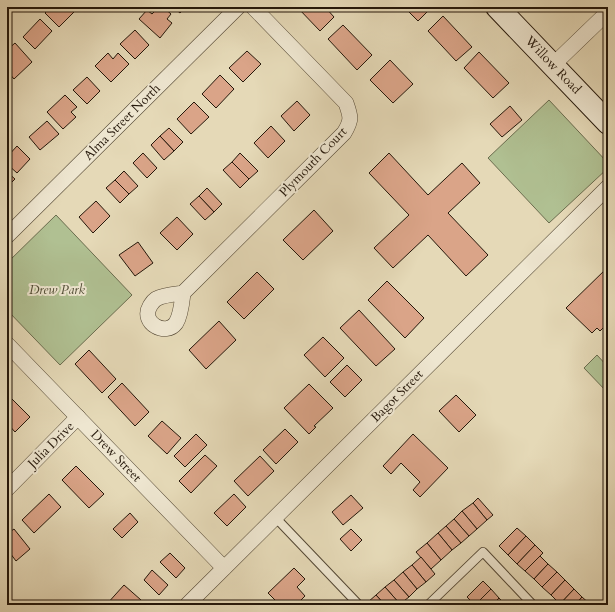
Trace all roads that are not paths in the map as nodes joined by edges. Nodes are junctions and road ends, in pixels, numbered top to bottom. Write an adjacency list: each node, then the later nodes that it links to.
1 (238, 7): 8 (street, Alma Street North)
2 (253, 7): 9 (street, Plymouth Court)
3 (497, 7): 5 (main road, Willow Road)
4 (608, 12): 5 (street)
5 (553, 65): 6 (main road, Willow Road)
6 (608, 123)
7 (608, 187): 13 (street, Bagot Street)
8 (7, 236)
9 (183, 293)
10 (7, 344): 11 (street, Drew Street)
11 (78, 417): 12 (street, Julia Drive); 14 (street, Drew Street)
12 (7, 489)
13 (275, 517): 14 (street, Bagot Street); 16 (lane)
14 (224, 568): 15 (street, Bagot Street)
15 (187, 605)
16 (359, 605)
17 (428, 605): 18 (lane)
18 (533, 605)

